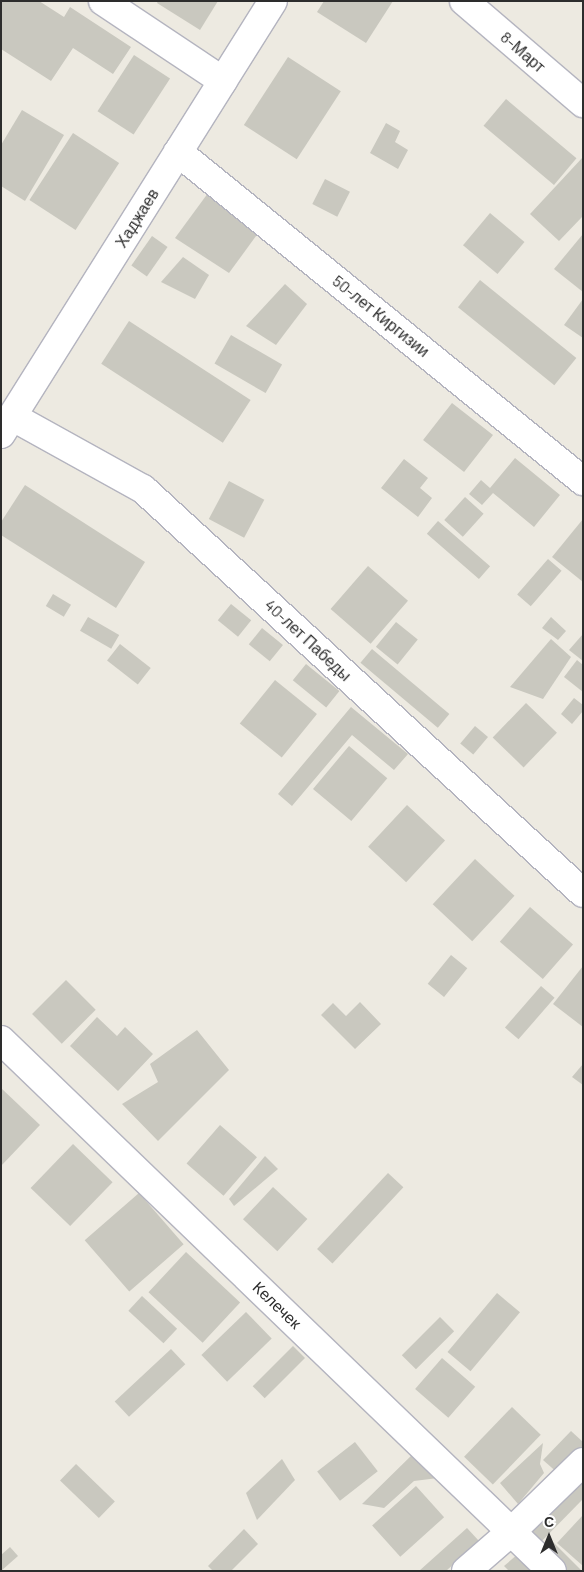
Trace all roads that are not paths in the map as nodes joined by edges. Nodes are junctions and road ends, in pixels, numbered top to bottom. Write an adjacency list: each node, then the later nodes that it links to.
1 (103, 1): 4 (street)
2 (273, 1): 4 (street, Хаджаев)
3 (464, 1): 5 (street, 8-Март)
4 (223, 81): 6 (street, Хаджаев)
5 (583, 103)
6 (178, 152): 7 (street, Хаджаев); 8 (street, 50-лет Киргизии)
7 (7, 426): 9 (street, 40-лет Пабеды)
8 (583, 481)
9 (583, 893)
10 (1, 1040): 12 (street, Келечек)
11 (583, 1462): 12 (street)
12 (512, 1531): 13 (street); 14 (street, Келечек)
13 (466, 1571)
14 (552, 1571)

